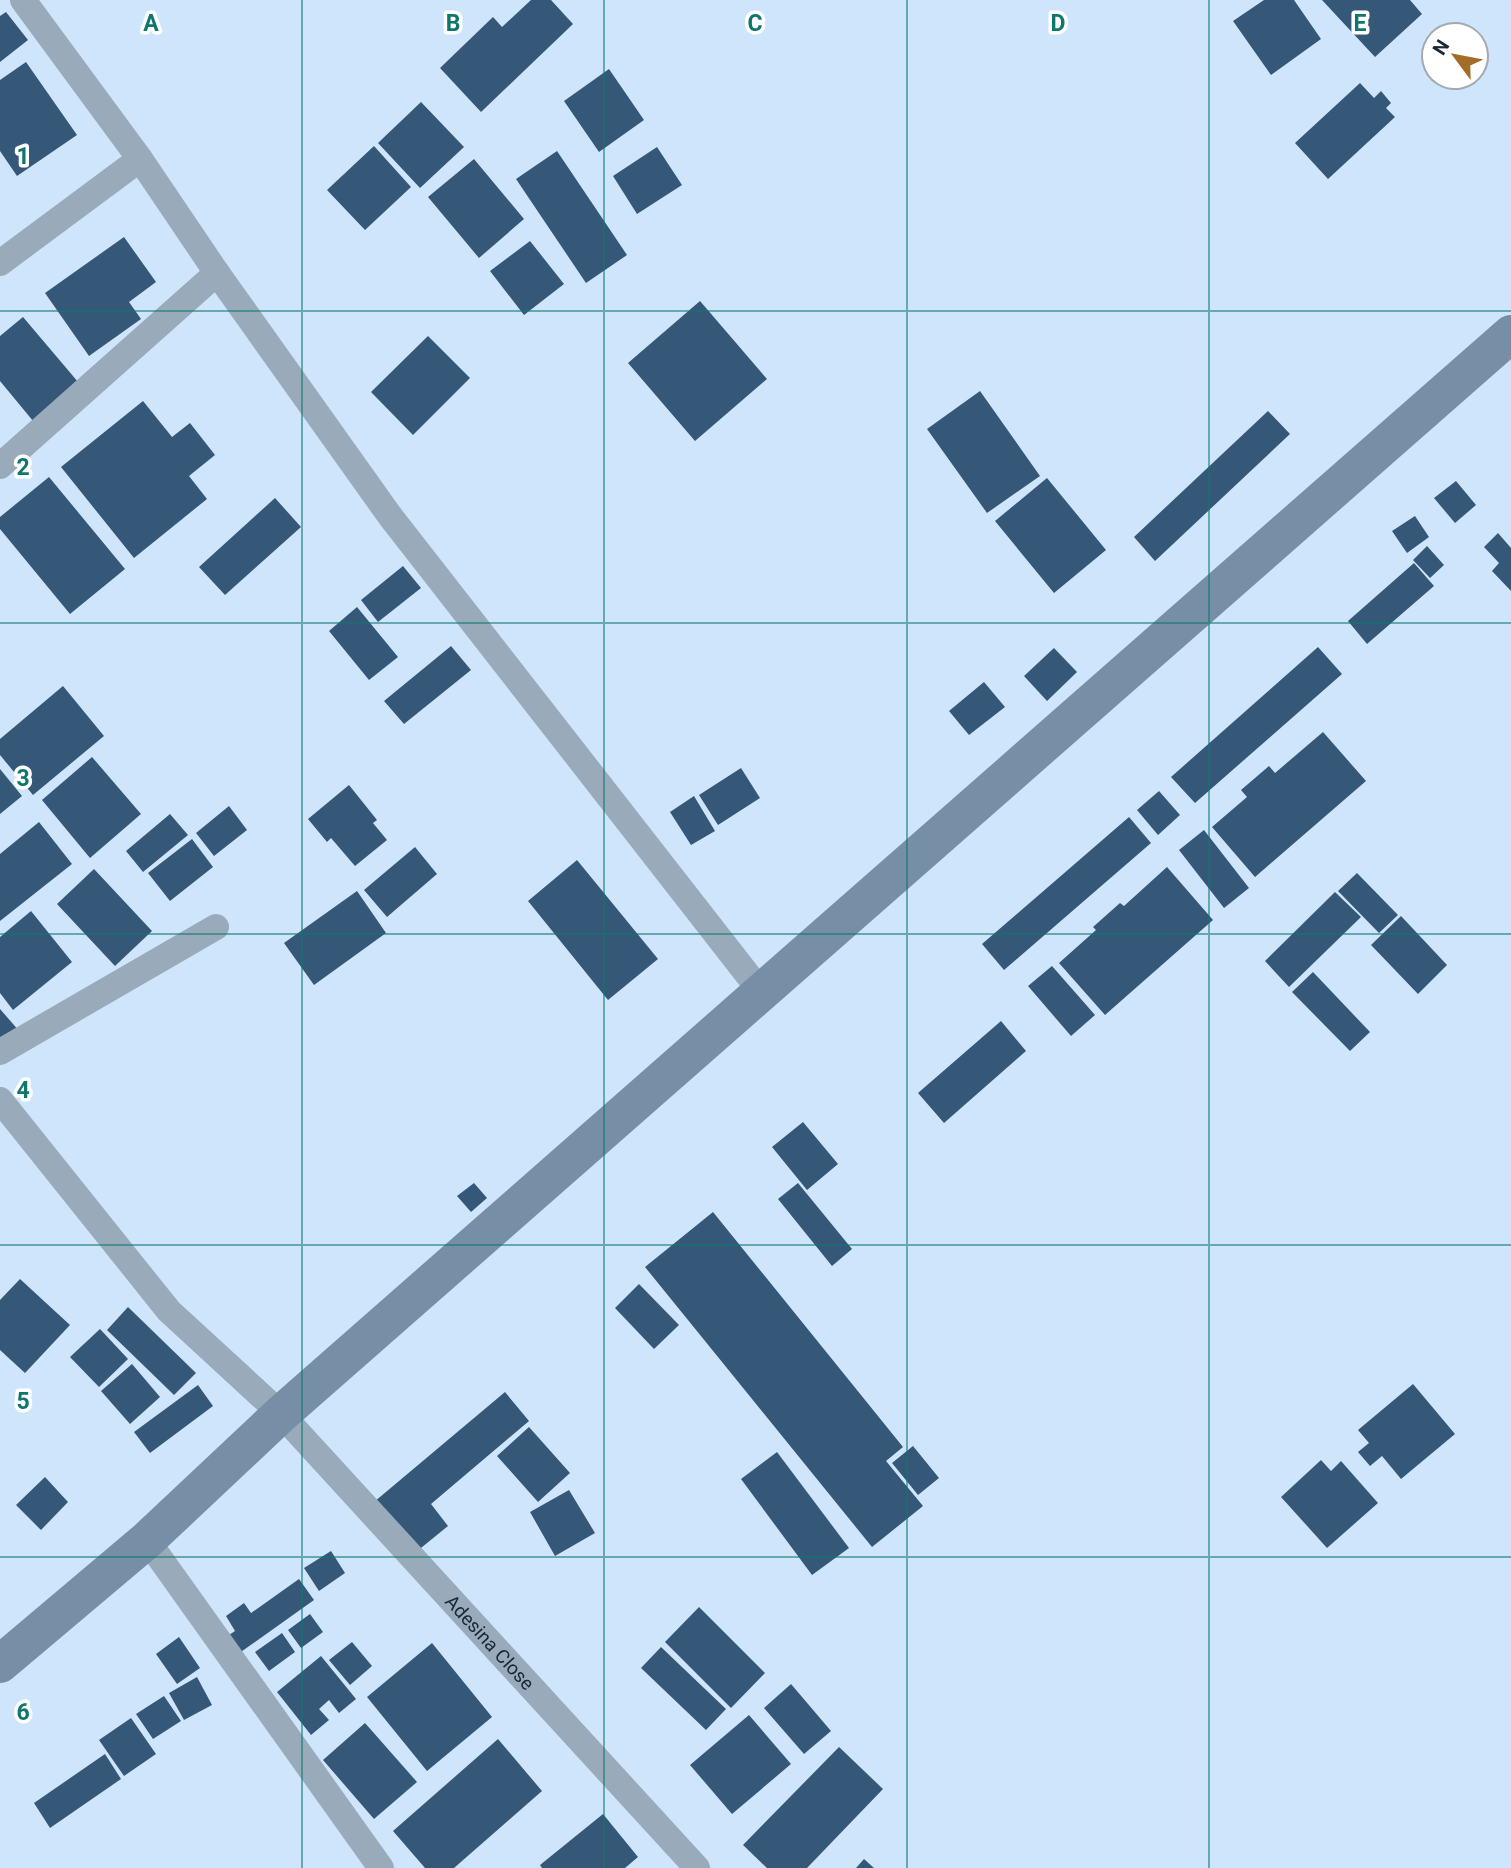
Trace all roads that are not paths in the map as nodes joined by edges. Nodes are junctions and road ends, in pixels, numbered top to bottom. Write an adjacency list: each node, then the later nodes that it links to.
1 (23, 0): 2 (street)
2 (140, 159): 3 (street); 4 (street)
3 (0, 263)
4 (217, 273): 6 (street); 8 (street)
5 (1511, 334): 8 (main road)
6 (0, 466)
7 (216, 927): 9 (street)
8 (762, 993): 11 (main road)
9 (0, 1052)
10 (0, 1100): 11 (street, Adesina Close)
11 (281, 1414): 12 (main road); 15 (street, Adesina Close)
12 (146, 1540): 13 (main road); 14 (street)
13 (0, 1664)
14 (381, 1868)
15 (697, 1868)

